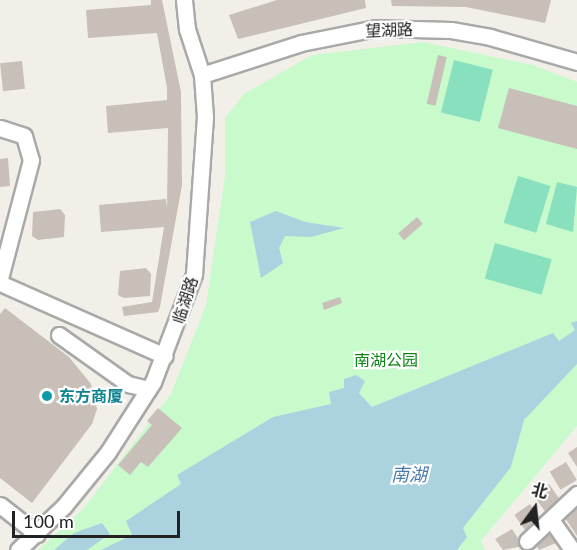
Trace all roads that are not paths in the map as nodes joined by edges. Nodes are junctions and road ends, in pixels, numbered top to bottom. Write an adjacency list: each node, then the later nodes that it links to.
1 (184, 0): 3 (street, 临湖路)
2 (577, 62): 3 (street, 望湖路)
3 (202, 75): 8 (street, 临湖路)
4 (0, 128): 5 (street)
5 (0, 278)
6 (0, 283): 8 (street)
7 (59, 335): 9 (street)
8 (165, 356): 9 (street, 临湖路)
9 (148, 389): 13 (street, 临湖路)
10 (577, 494): 12 (street)
11 (0, 505): 13 (street)
12 (552, 521): 14 (street); 16 (street)
13 (37, 534): 15 (street, 临湖路)
14 (527, 541)
15 (18, 550)
16 (572, 550)

